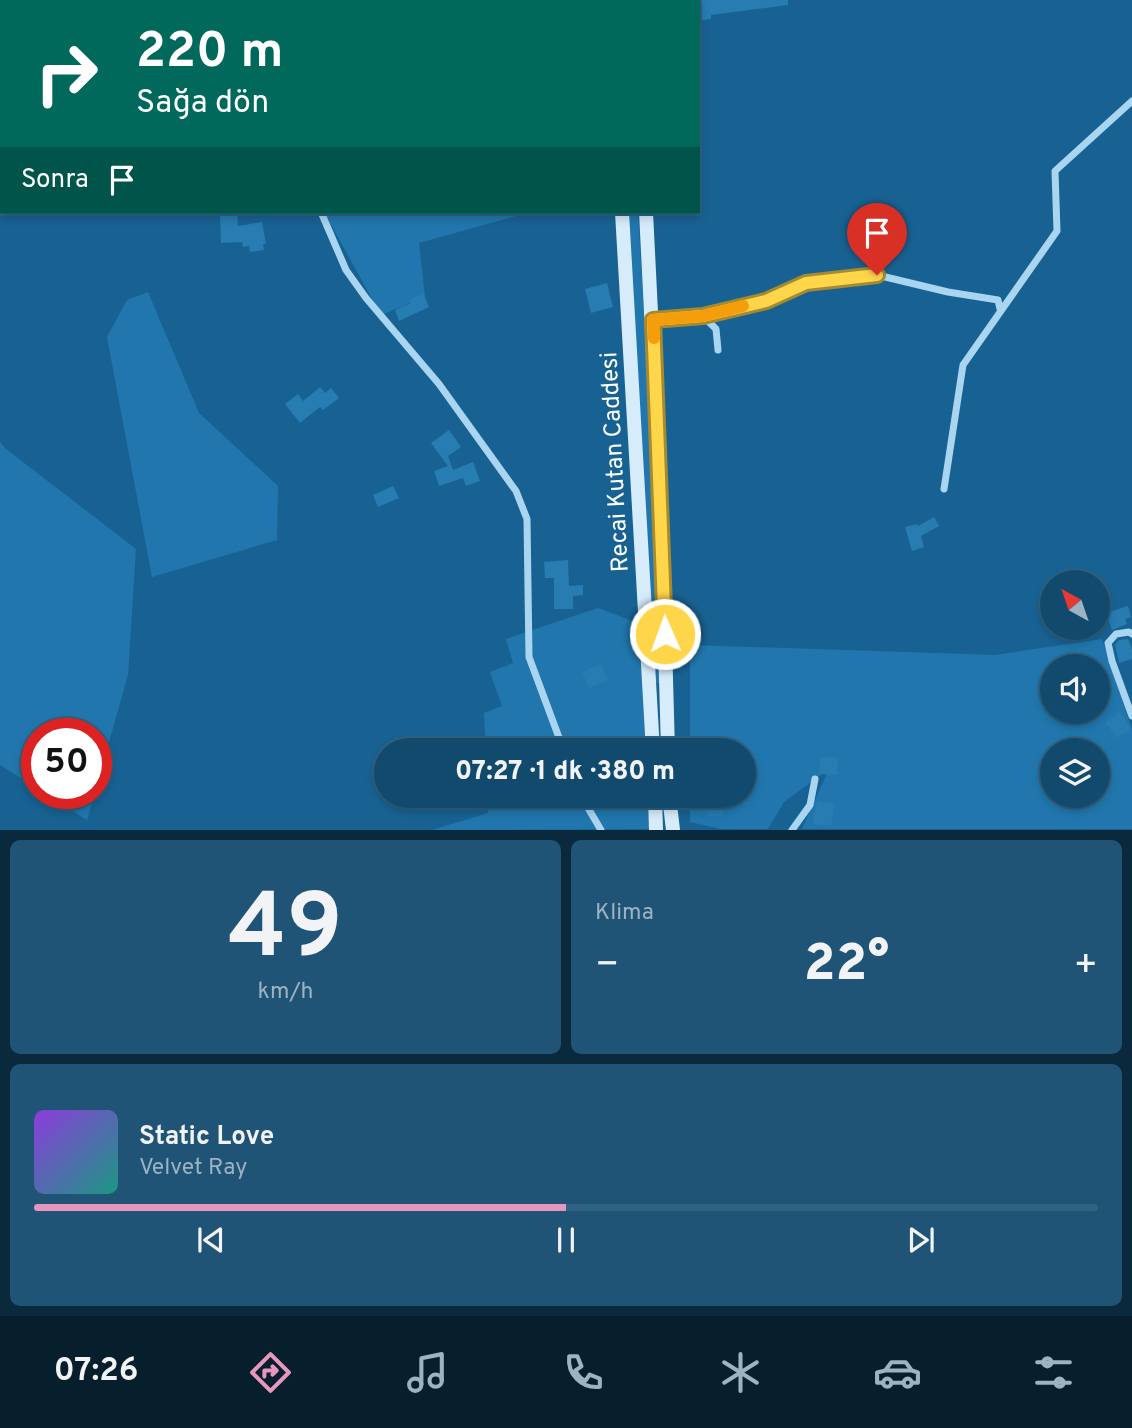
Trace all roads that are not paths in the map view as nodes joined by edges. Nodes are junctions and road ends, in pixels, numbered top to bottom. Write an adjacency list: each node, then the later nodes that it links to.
1 (1132, 101): 5 (street)
2 (322, 214): 12 (street)
3 (622, 214): 13 (main road, Recai Kutan Caddesi)
4 (646, 214): 7 (main road, Recai Kutan Caddesi)
5 (1000, 309): 6 (street); 9 (street)
6 (703, 316): 7 (street); 8 (street)
7 (653, 320): 14 (main road, Recai Kutan Caddesi)
8 (718, 350)
9 (944, 489)
10 (1132, 634): 11 (street)
11 (1132, 716)
12 (559, 738)
13 (652, 738)
14 (668, 738)
15 (815, 779): 22 (street)
16 (588, 808): 19 (street)
17 (655, 808): 20 (main road)
18 (670, 808): 21 (main road)
19 (601, 830)
20 (656, 830)
21 (673, 830)
22 (792, 830)

